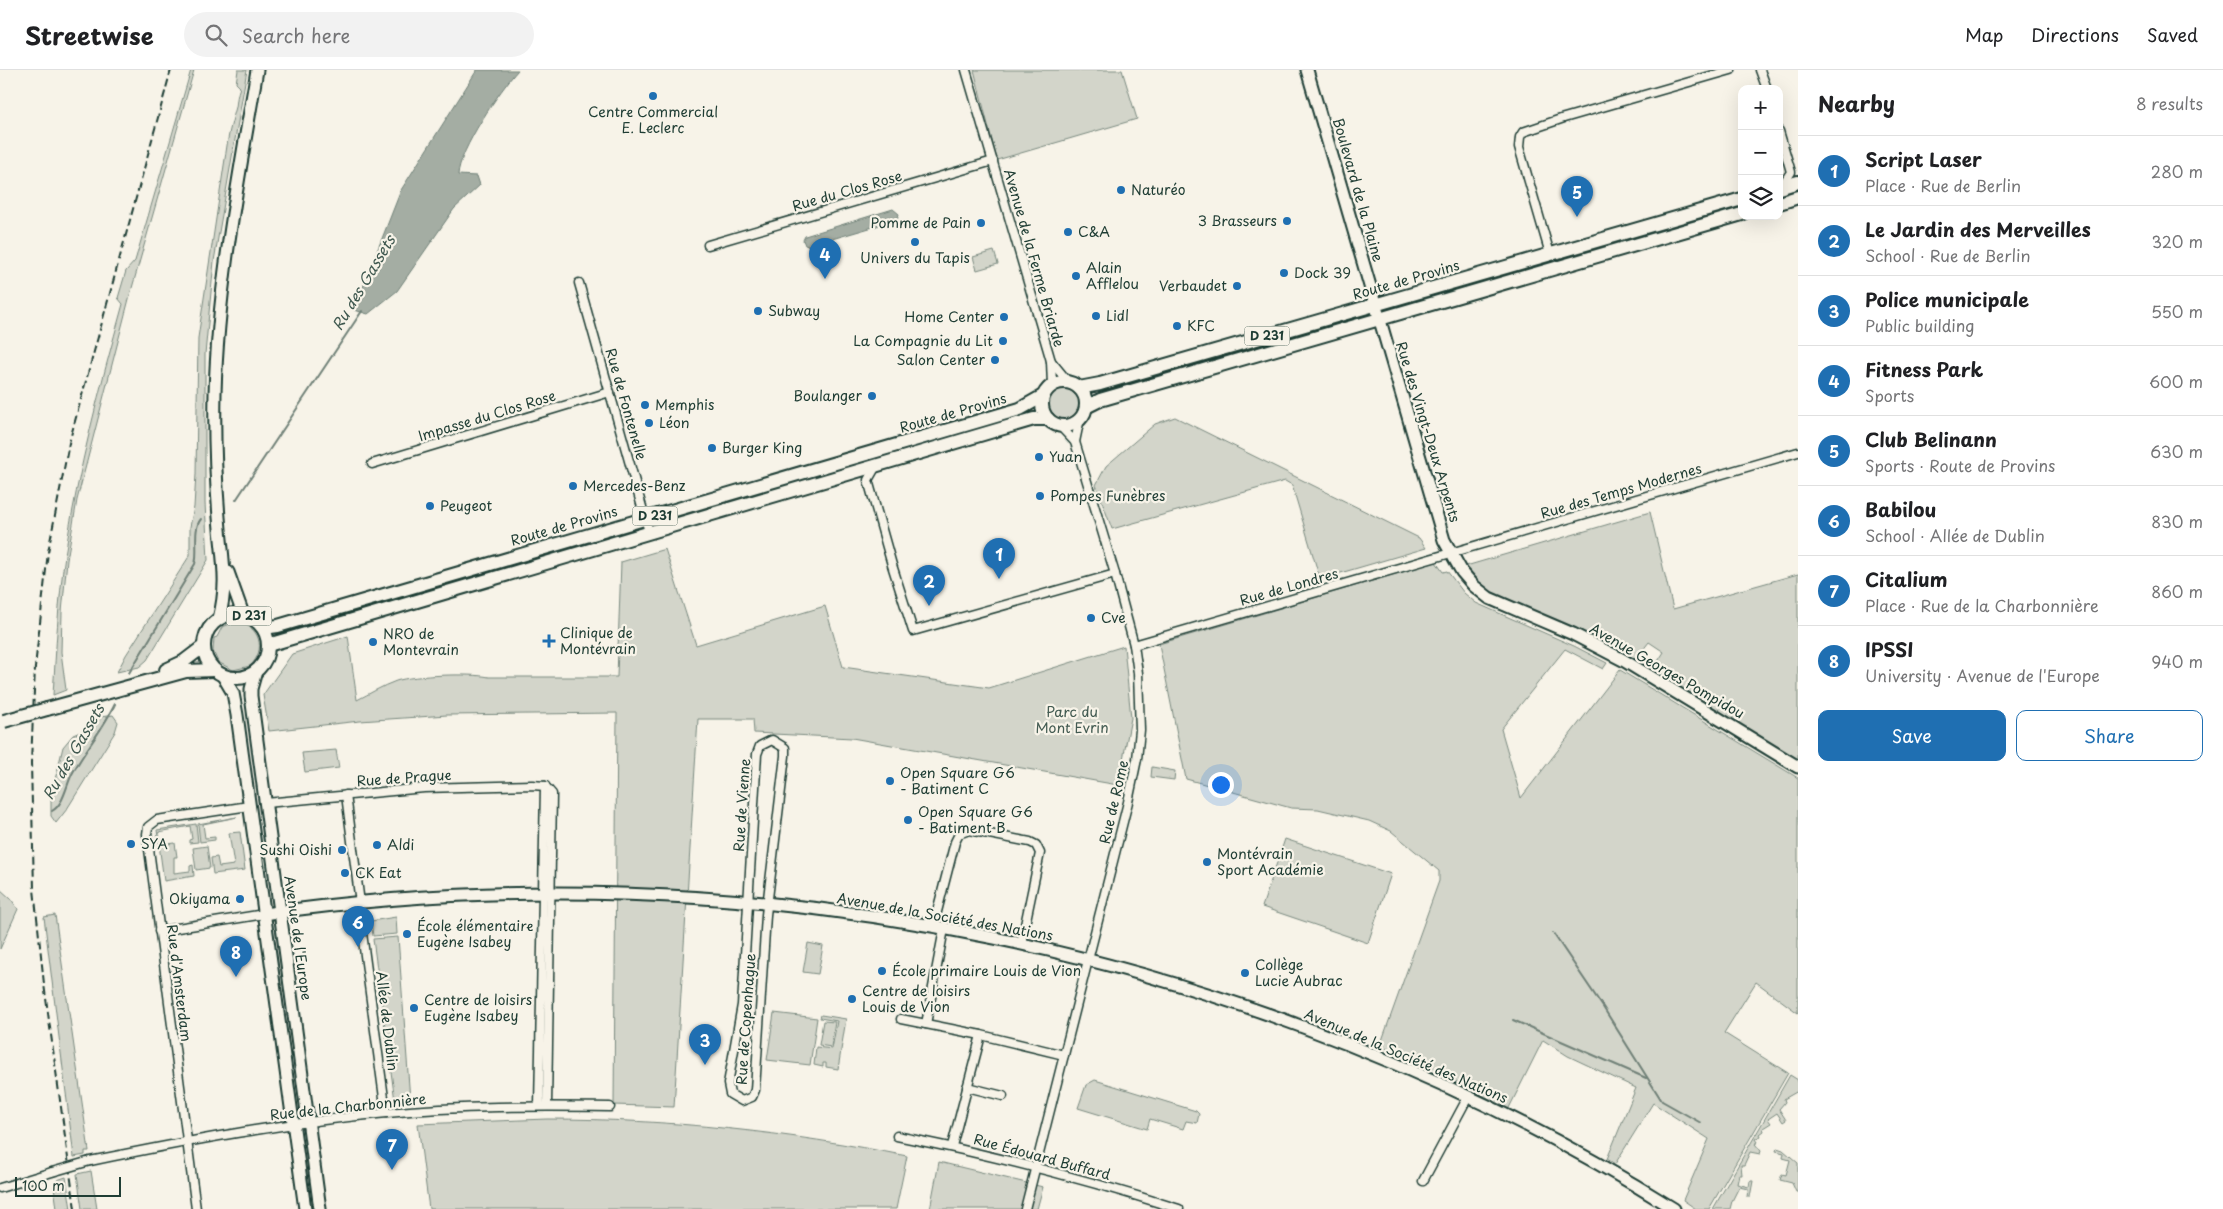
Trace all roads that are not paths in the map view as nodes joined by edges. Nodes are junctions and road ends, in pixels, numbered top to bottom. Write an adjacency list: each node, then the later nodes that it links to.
1 (257, 70): 38 (main road)
2 (966, 70): 8 (street, Avenue de la Ferme Briarde)
3 (1307, 70): 20 (main road, Boulevard de la Plaine)
4 (1731, 70): 18 (street)
5 (1760, 70): 6 (street)
6 (1766, 85)
7 (1783, 142): 9 (street)
8 (993, 161): 17 (street, Rue du Clos Rose); 21 (street, Avenue de la Ferme Briarde)
9 (1796, 177): 10 (main road)
10 (1783, 186)
11 (1798, 197): 13 (main road)
12 (1738, 200): 18 (main road, Route de Provins / D 231)
13 (1783, 202)
14 (1783, 202): 15 (street)
15 (1798, 206)
16 (1738, 215): 20 (main road, Route de Provins / D 231)
17 (708, 244)
18 (1550, 254): 20 (main road, Route de Provins / D 231)
19 (579, 283): 24 (street, Rue de Fontenelle)
20 (1377, 312): 23 (main road, Route de Provins / D 231); 26 (main road, Route de Provins / D 231); 37 (main road, Rue des Vingt-Deux Arpents)
21 (1051, 361): 22 (street, Avenue de la Ferme Briarde); 23 (street, Avenue de la Ferme Briarde)
22 (1052, 385): 23 (main road); 25 (main road)
23 (1074, 386): 26 (main road)
24 (610, 392): 31 (street, Impasse du Clos Rose); 35 (street, Rue de Fontenelle)
25 (1043, 396): 27 (main road); 35 (main road, Route de Provins / D 231)
26 (1083, 412): 28 (main road); 29 (street)
27 (1048, 419): 28 (main road); 32 (main road, Route de Provins / D 231)
28 (1060, 426): 29 (street)
29 (1075, 442): 39 (street, Rue de Rome)
30 (1798, 452): 37 (street, Rue des Temps Modernes)
31 (372, 464)
32 (877, 464): 33 (main road, Route de Provins / D 231); 34 (street)
33 (848, 473): 34 (street); 36 (main road, Route de Provins / D 231)
34 (868, 480): 39 (street)
35 (646, 518): 36 (street, Rue de Fontenelle); 42 (main road, Route de Provins / D 231)
36 (649, 532): 43 (main road, Route de Provins / D 231)
37 (1450, 553): 44 (street, Rue de Londres); 50 (main road, Avenue Georges Pompidou)
38 (225, 563): 40 (main road); 41 (main road)
39 (1115, 574): 44 (street, Rue de Rome)
40 (243, 614): 41 (main road, D 231); 42 (main road, D 231)
41 (219, 618): 45 (main road, D 231)
42 (263, 628): 43 (main road, D 231)
43 (268, 645): 46 (main road, D 231)
44 (1134, 645): 62 (street, Rue de Rome)
45 (204, 646): 47 (main road); 48 (main road, D 231)
46 (256, 671): 47 (main road, D 231); 52 (main road, Avenue de l'Europe)
47 (219, 673): 48 (main road, D 231); 53 (main road, Avenue de l'Europe)
48 (139, 683): 49 (main road, D 231, bridge)
49 (2, 722)
50 (1798, 767)
51 (346, 794): 52 (street, Rue de Prague); 54 (street, Rue de Prague); 56 (street, Allée de Dublin)
52 (266, 804): 58 (main road, Avenue de l'Europe)
53 (245, 806): 58 (main road, Avenue de l'Europe); 60 (street, Rue d'Amsterdam)
54 (546, 893): 55 (main road, Avenue de la Société des Nations); 56 (main road, Avenue de la Société des Nations); 70 (street)
55 (748, 902): 57 (main road, Avenue de la Société des Nations); 57 (street, Rue de Vienne); 57 (street, Rue de Copenhague)
56 (359, 903): 58 (main road, Avenue de la Société des Nations); 72 (street, Allée de Dublin)
57 (768, 904): 59 (main road, Avenue de la Société des Nations)
58 (272, 913): 60 (street, Avenue de la Société des Nations); 73 (main road, Avenue de l'Europe); 73 (main road, Avenue de l'Europe)
59 (939, 928): 61 (main road, Avenue de la Société des Nations); 61 (street); 64 (street)
60 (159, 931): 75 (street, Rue d'Amsterdam)
61 (1021, 944): 62 (main road, Avenue de la Société des Nations)
62 (1088, 960): 66 (street, Rue de Rome); 69 (main road, Avenue de la Société des Nations)
63 (902, 1020): 64 (street)
64 (926, 1024): 65 (street)
65 (981, 1035): 66 (street); 67 (street)
66 (1064, 1055): 77 (street, Rue de Rome)
67 (967, 1087): 68 (street); 76 (street)
68 (1003, 1096)
69 (1468, 1098): 78 (street); 85 (main road, Avenue de la Société des Nations)
70 (543, 1106): 71 (street, Rue de la Charbonnière); 72 (street, Rue de la Charbonnière)
71 (610, 1107)
72 (386, 1113): 73 (street, Rue de la Charbonnière)
73 (301, 1123): 75 (street, Rue de la Charbonnière); 80 (main road, Avenue de l'Europe); 82 (main road, Avenue de l'Europe)
74 (897, 1136): 76 (street, Rue Édouard Buffard)
75 (187, 1142): 79 (street, Rue de la Charbonnière, bridge); 81 (street, Rue d'Amsterdam)
76 (952, 1146): 77 (street, Rue Édouard Buffard)
77 (1036, 1167): 83 (street, Rue de Rome); 84 (street, Rue Édouard Buffard)
78 (1423, 1181)
79 (0, 1188)
80 (320, 1205)
81 (196, 1209)
82 (305, 1209)
83 (1025, 1209)
84 (1179, 1209)
85 (1674, 1209)

